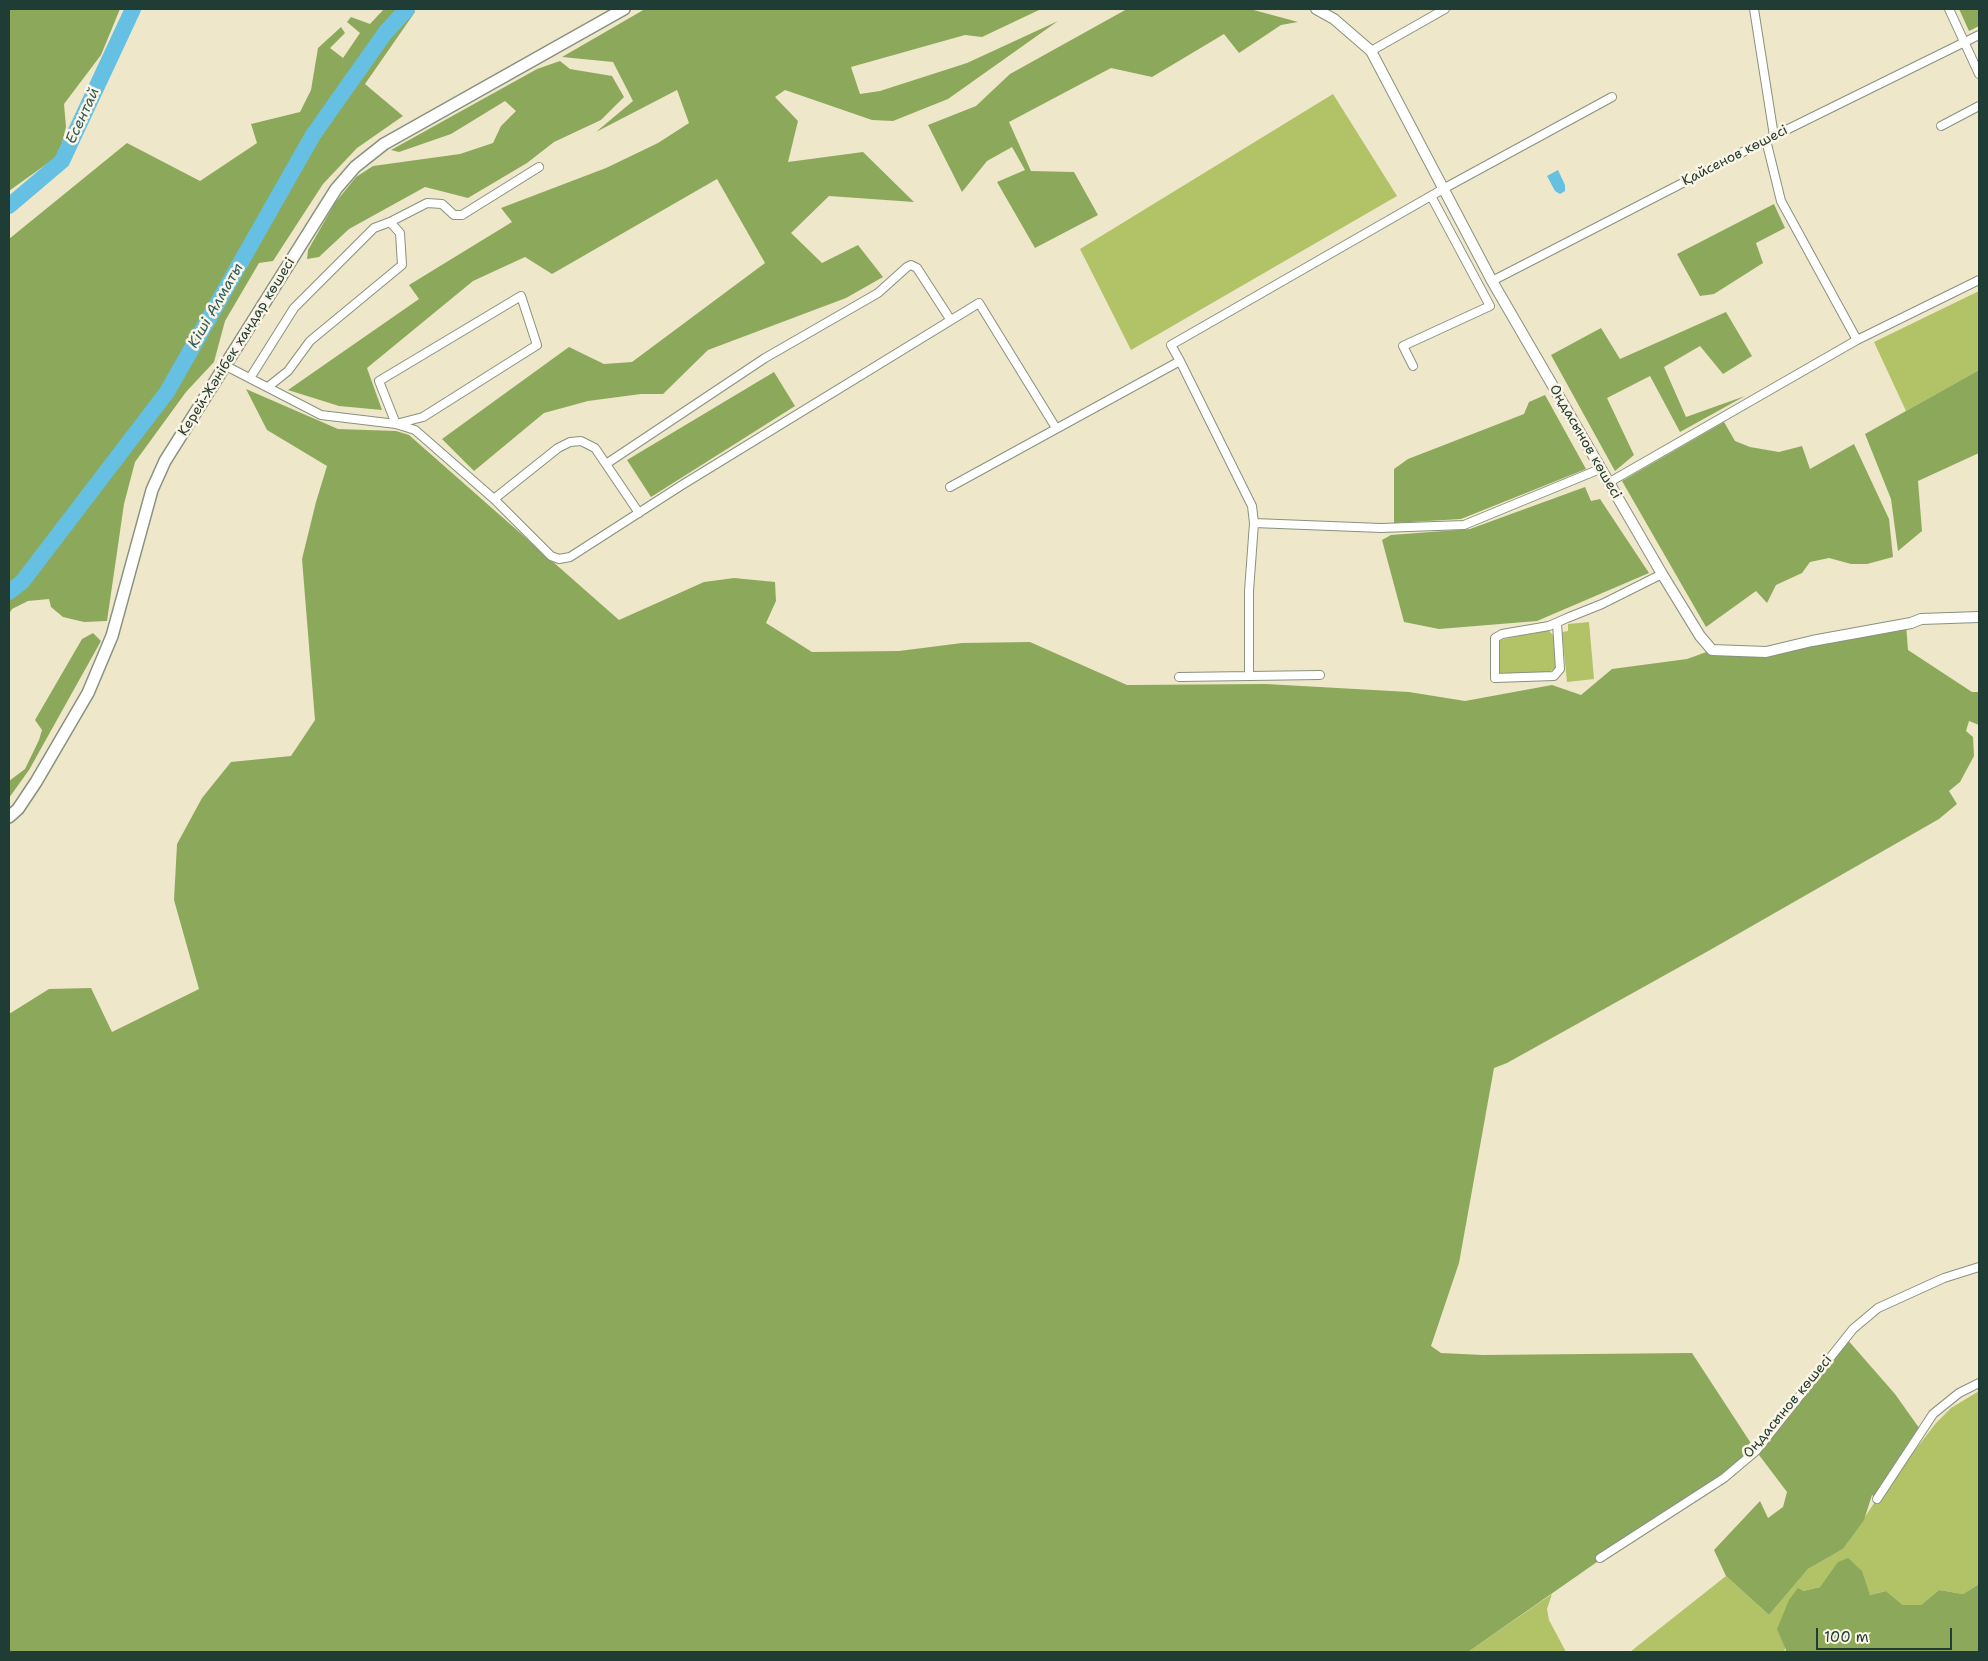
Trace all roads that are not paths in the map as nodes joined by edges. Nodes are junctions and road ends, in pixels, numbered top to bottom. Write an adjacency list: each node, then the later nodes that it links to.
1 (624, 9): 23 (main road, Керей-Жәнібек хандар көшесі)
2 (1316, 9): 8 (street, Оңдасынов көшесі)
3 (1444, 9): 8 (street)
4 (1754, 9): 13 (street)
5 (1949, 9): 7 (street)
6 (1979, 35): 7 (street, Қайсенов көшесі)
7 (1964, 42): 9 (street); 13 (street, Қайсенов көшесі)
8 (1371, 51): 15 (street, Оңдасынов көшесі)
9 (1979, 74)
10 (1612, 97): 15 (street)
11 (1979, 106): 12 (street)
12 (1940, 126)
13 (1770, 138): 19 (street, Қайсенов көшесі); 21 (street)
14 (540, 167): 17 (street)
15 (1444, 189): 16 (street); 19 (street, Оңдасынов көшесі)
16 (1431, 196): 22 (street); 24 (street)
17 (390, 222): 25 (street); 26 (street)
18 (1979, 280): 21 (street)
19 (1492, 281): 30 (street, Оңдасынов көшесі)
20 (950, 320): 28 (street); 29 (street); 34 (street)
21 (1857, 340): 31 (street)
22 (1180, 361): 28 (street); 35 (street)
23 (226, 366): 25 (street); 42 (main road, Керей-Жәнібек хандар көшесі)
24 (1413, 366)
25 (250, 378): 26 (street)
26 (268, 387): 27 (street)
27 (396, 424): 27 (street); 33 (street)
28 (1056, 428): 32 (street)
29 (606, 464): 33 (street); 34 (street)
30 (1600, 469): 31 (street, Оңдасынов көшесі); 35 (street)
31 (1608, 482): 36 (street, Оңдасынов көшесі)
32 (950, 487)
33 (494, 499): 34 (street)
34 (639, 513)
35 (1254, 523): 39 (street)
36 (1662, 574): 37 (street, Оңдасынов көшесі); 38 (street)
37 (1979, 617)
38 (1557, 623): 38 (street)
39 (1249, 675): 40 (street); 41 (street)
40 (1320, 675)
41 (1179, 677)
42 (9, 817)
43 (1979, 1267): 46 (street, Оңдасынов көшесі)
44 (1979, 1383): 45 (street)
45 (1877, 1499)
46 (1600, 1558)

